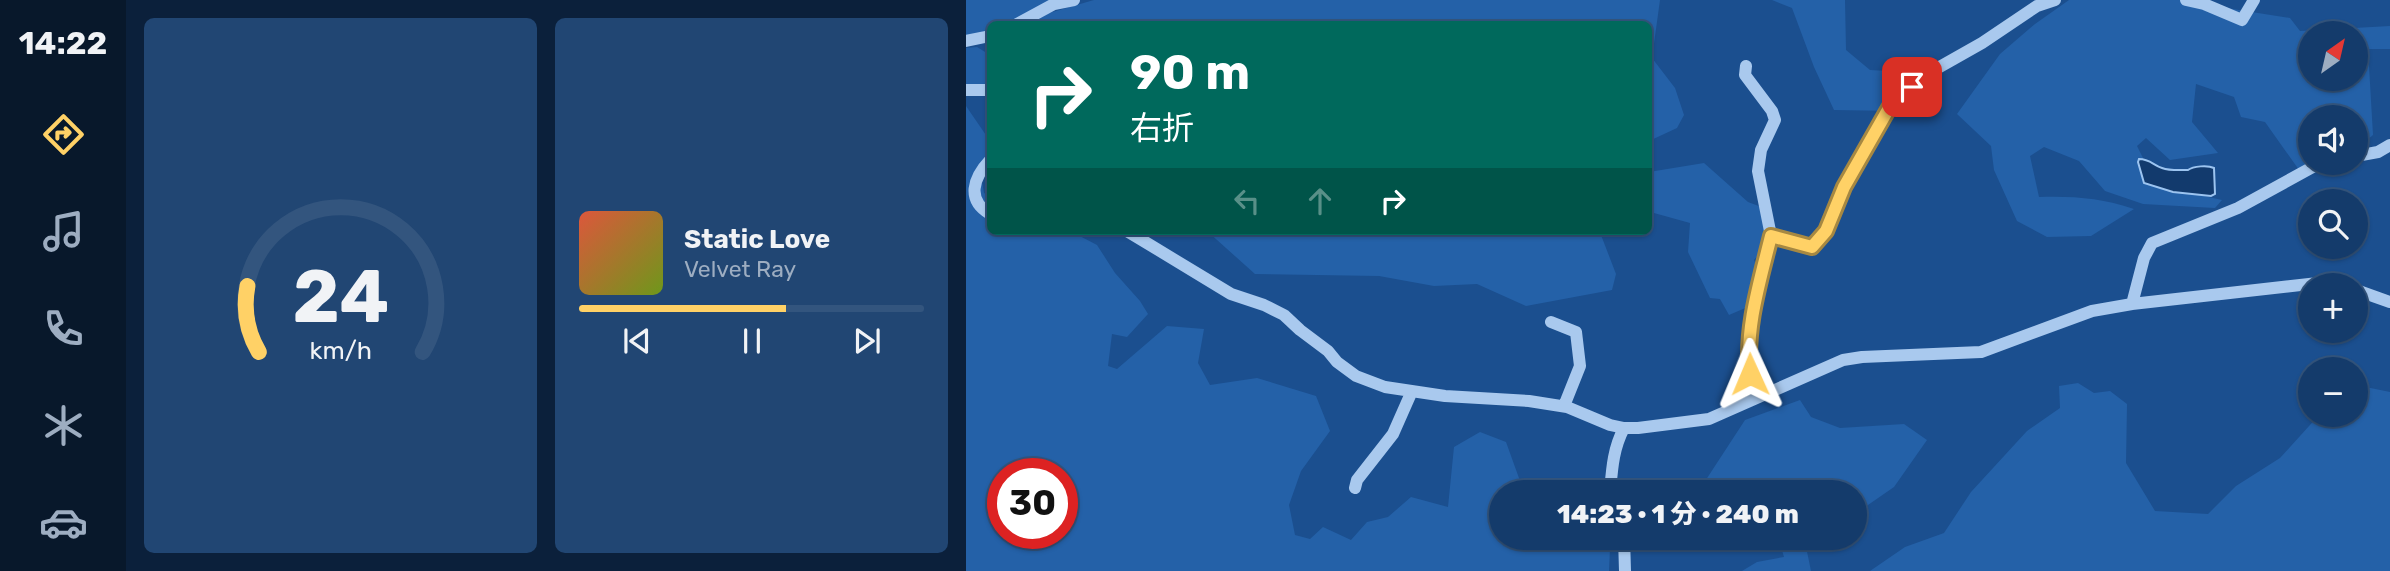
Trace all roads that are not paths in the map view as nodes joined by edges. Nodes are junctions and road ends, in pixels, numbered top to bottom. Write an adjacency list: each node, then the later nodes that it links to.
1 (1074, 0): 5 (street)
2 (2055, 0): 17 (street)
3 (2186, 0): 4 (street)
4 (2254, 0)
5 (1023, 21)
6 (987, 37): 7 (street)
7 (966, 41)
8 (1746, 66): 17 (street)
9 (966, 90): 10 (street)
10 (987, 90)
11 (2390, 145): 12 (street)
12 (2368, 154)
13 (987, 163): 15 (street)
14 (2298, 175): 21 (street)
15 (987, 212)
16 (1133, 235): 23 (street)
17 (1771, 236): 24 (street)
18 (2298, 285): 21 (street)
19 (2368, 294): 20 (street)
20 (2390, 302)
21 (2132, 304): 24 (street)
22 (1551, 322): 25 (street)
23 (1412, 391): 25 (street); 28 (street)
24 (1752, 399): 26 (street)
25 (1564, 406): 26 (street)
26 (1624, 428): 27 (street)
27 (1611, 480)
28 (1355, 488)
29 (1624, 550): 30 (street)
30 (1625, 571)

